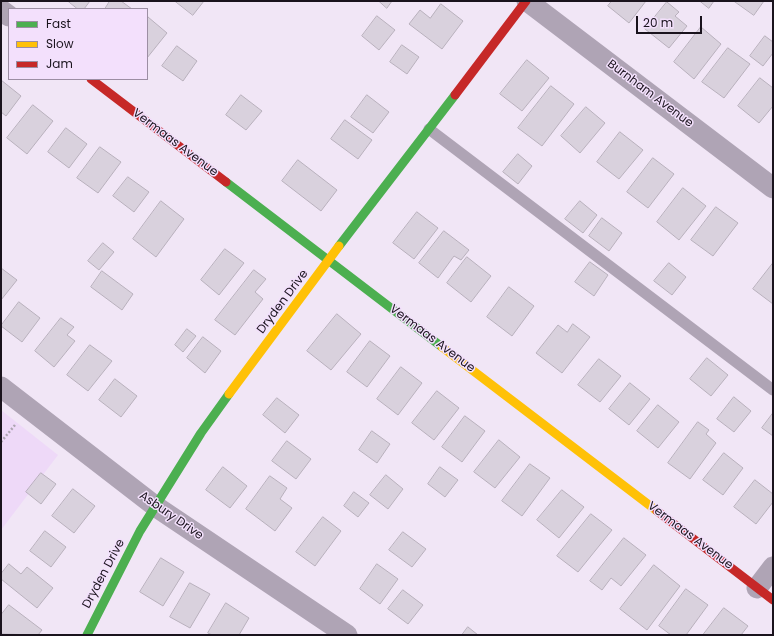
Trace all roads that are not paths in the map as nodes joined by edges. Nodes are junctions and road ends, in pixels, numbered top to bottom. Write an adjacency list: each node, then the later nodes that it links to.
1 (527, 1): 3 (street, Dryden Drive); 4 (street, Burnham Avenue)
2 (92, 80): 5 (street, Vermaas Avenue)
3 (429, 129): 5 (street, Dryden Drive); 7 (lane)
4 (773, 188)
5 (329, 260): 8 (street, Dryden Drive); 10 (street, Vermaas Avenue)
6 (1, 387): 8 (street, Asbury Drive)
7 (773, 390)
8 (155, 506): 11 (street, Dryden Drive); 12 (street, Asbury Drive)
9 (773, 567): 10 (street)
10 (765, 594)
11 (87, 635)
12 (347, 635)

